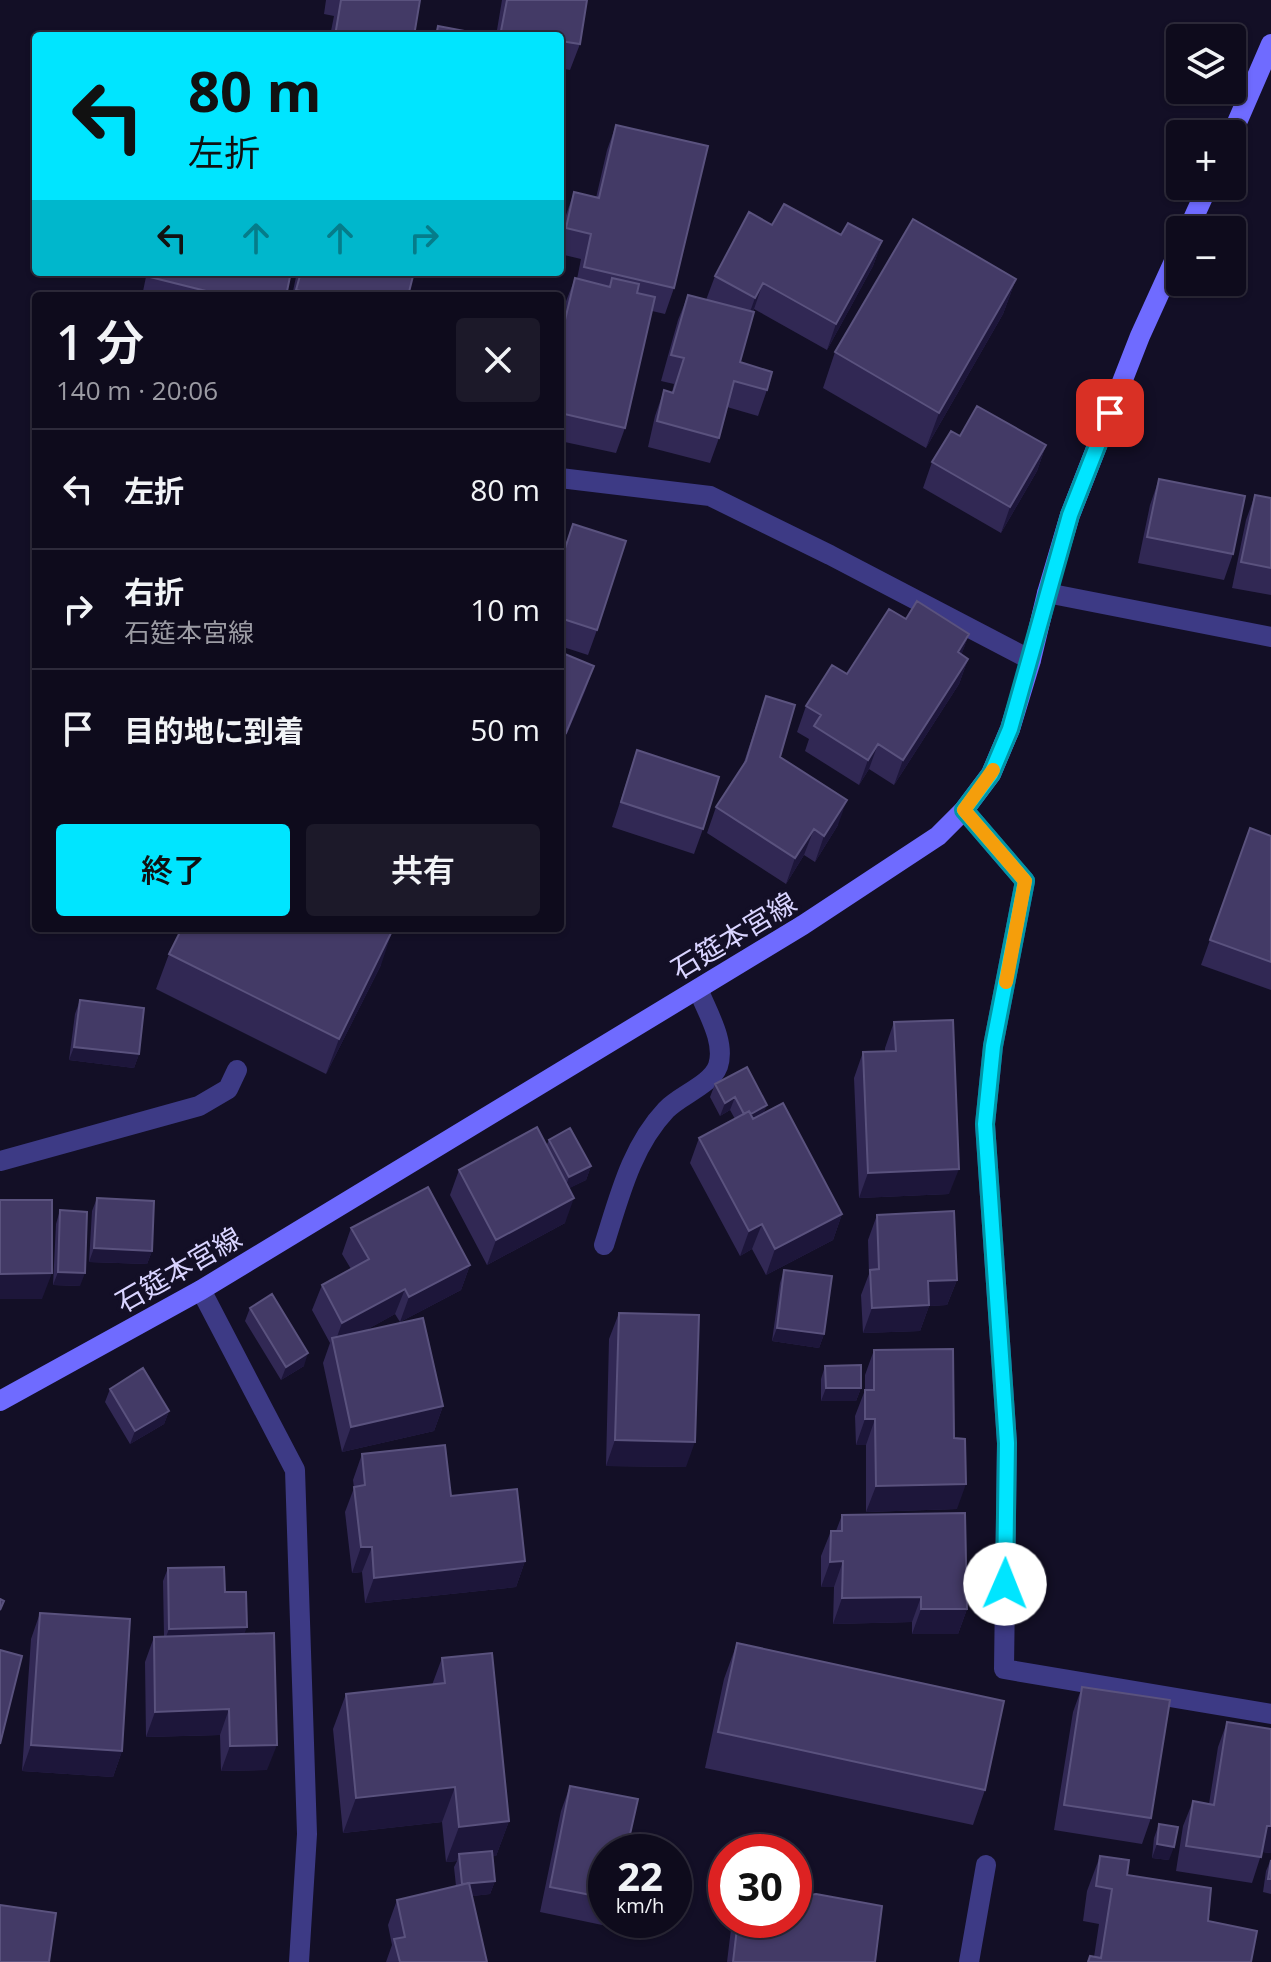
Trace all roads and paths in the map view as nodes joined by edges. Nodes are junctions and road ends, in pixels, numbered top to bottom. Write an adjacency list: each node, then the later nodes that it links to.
1 (1271, 44): 2 (main road)
2 (1238, 120)
3 (1166, 279): 5 (main road, 石筵本宮線)
4 (564, 478): 7 (street)
5 (1047, 593): 6 (street); 7 (main road, 石筵本宮線)
6 (1271, 637)
7 (1031, 660): 8 (main road, 石筵本宮線)
8 (964, 810): 9 (main road, 石筵本宮線); 15 (street)
9 (698, 989): 12 (street); 13 (main road, 石筵本宮線)
10 (237, 1070): 11 (street)
11 (0, 1161)
12 (604, 1245)
13 (201, 1290): 14 (main road, 石筵本宮線); 17 (street)
14 (0, 1401)
15 (1271, 1714)
16 (986, 1865): 18 (street)
17 (299, 1962)
18 (969, 1962)

